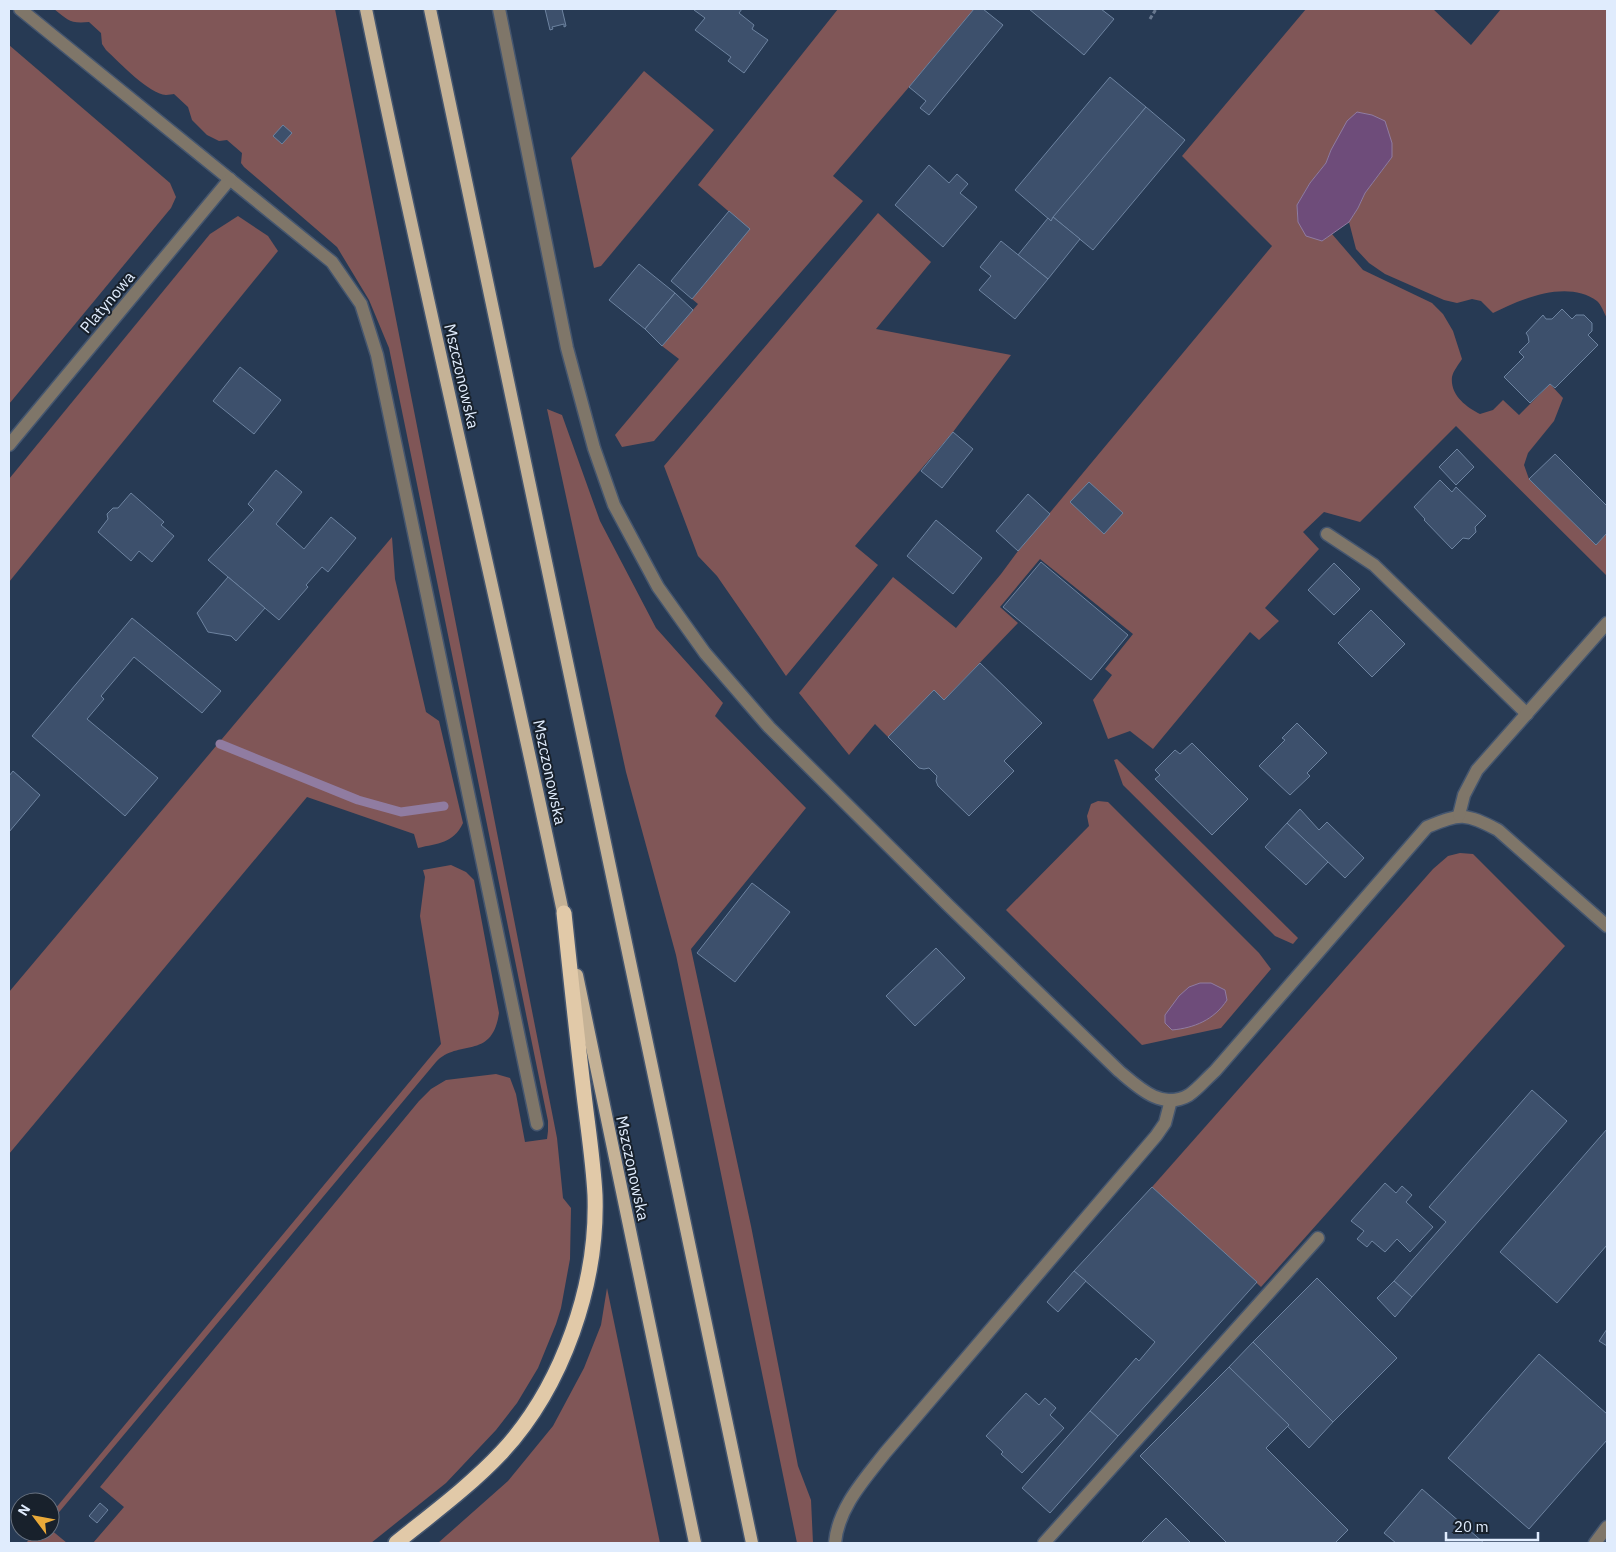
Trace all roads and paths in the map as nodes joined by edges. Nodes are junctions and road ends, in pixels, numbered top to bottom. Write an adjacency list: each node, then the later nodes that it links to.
1 (20, 9): 7 (street)
2 (366, 9): 13 (main road, Mszczonowska)
3 (430, 9): 21 (main road)
4 (498, 9): 15 (street)
5 (1156, 9): 6 (path)
6 (1150, 19)
7 (230, 179): 8 (street, Platynowa); 16 (street)
8 (9, 445)
9 (1327, 534): 11 (street)
10 (1607, 623): 11 (street)
11 (1527, 714): 12 (street)
12 (1459, 815): 14 (street); 15 (street)
13 (564, 913): 19 (highway); 20 (main road, Mszczonowska)
14 (1607, 926)
15 (1171, 1100): 22 (street)
16 (537, 1124)
17 (1318, 1238): 23 (street)
18 (1607, 1527): 24 (street)
19 (396, 1543)
20 (695, 1543)
21 (752, 1543)
22 (835, 1543)
23 (1044, 1543)
24 (1596, 1543)

